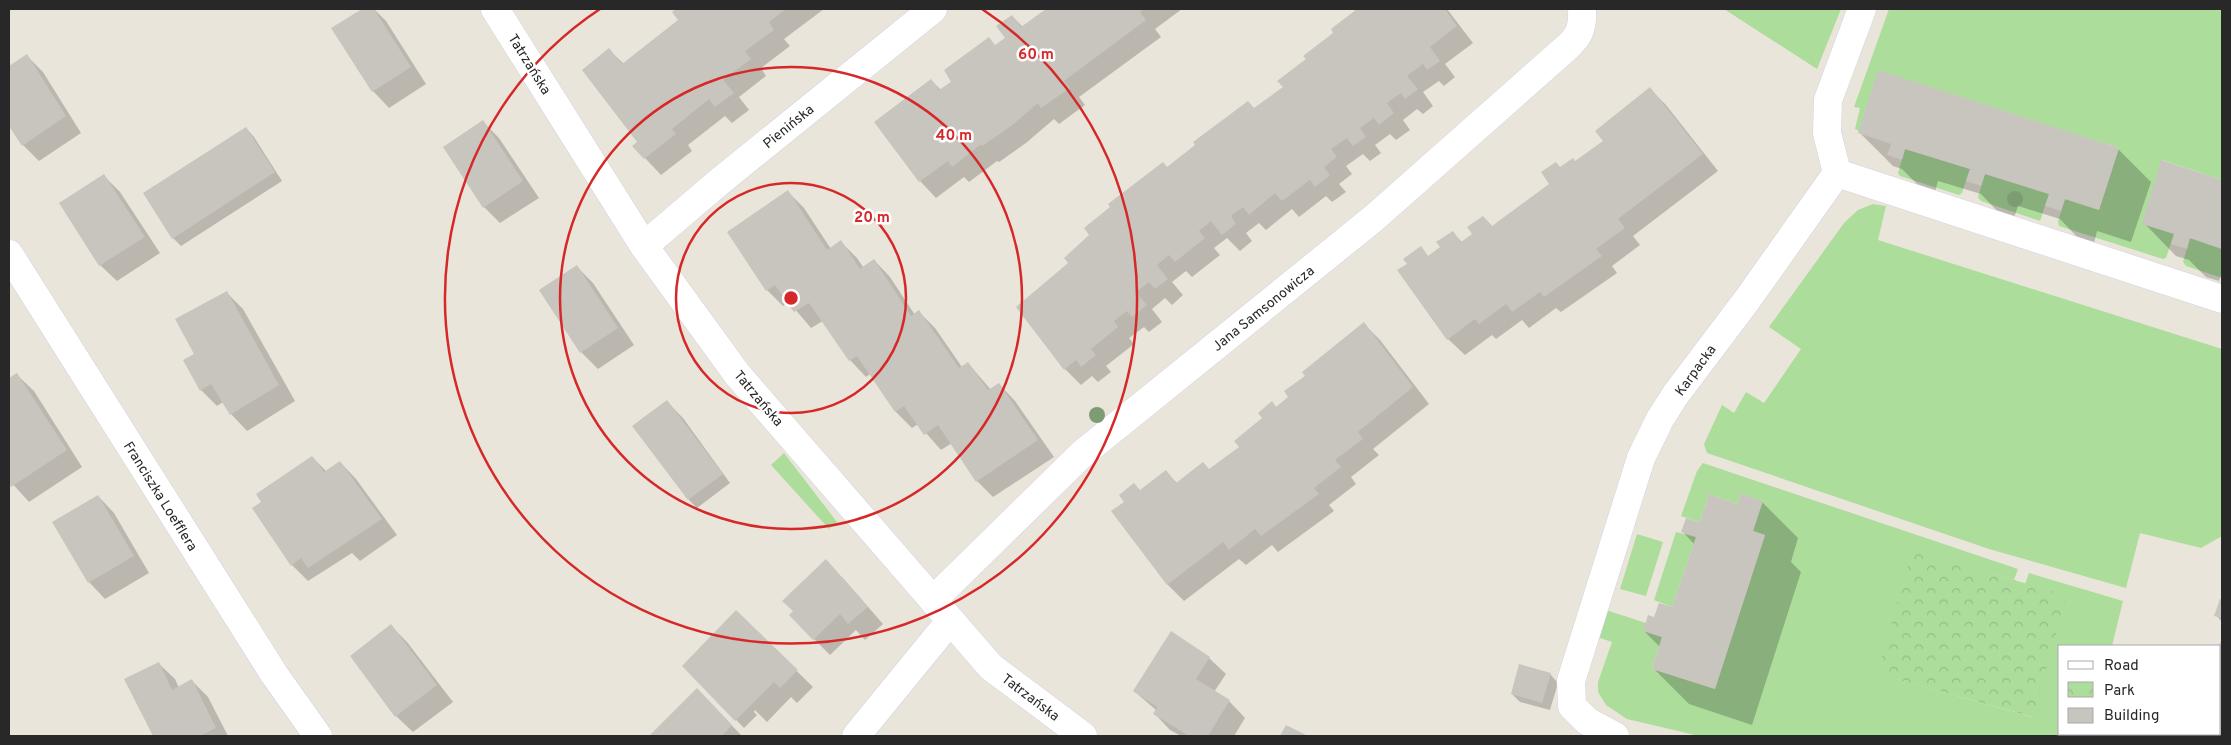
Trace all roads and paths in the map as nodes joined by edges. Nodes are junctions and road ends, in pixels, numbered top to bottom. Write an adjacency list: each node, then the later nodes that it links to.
1 (495, 9): 6 (street, Tatrzańska)
2 (933, 9): 6 (street, Pienińska)
3 (1862, 9): 5 (street)
4 (1582, 12): 9 (street, Jana Samsonowicza)
5 (1837, 173): 8 (street); 14 (street, Karpacka)
6 (644, 246): 9 (street, Tatrzańska)
7 (9, 254): 11 (street, Franciszka Loefflera)
8 (2222, 299)
9 (933, 600): 10 (street, Tatrzańska)
10 (950, 621): 12 (street); 13 (street, Tatrzańska)
11 (318, 736)
12 (856, 736)
13 (1083, 736)
14 (1614, 736)

